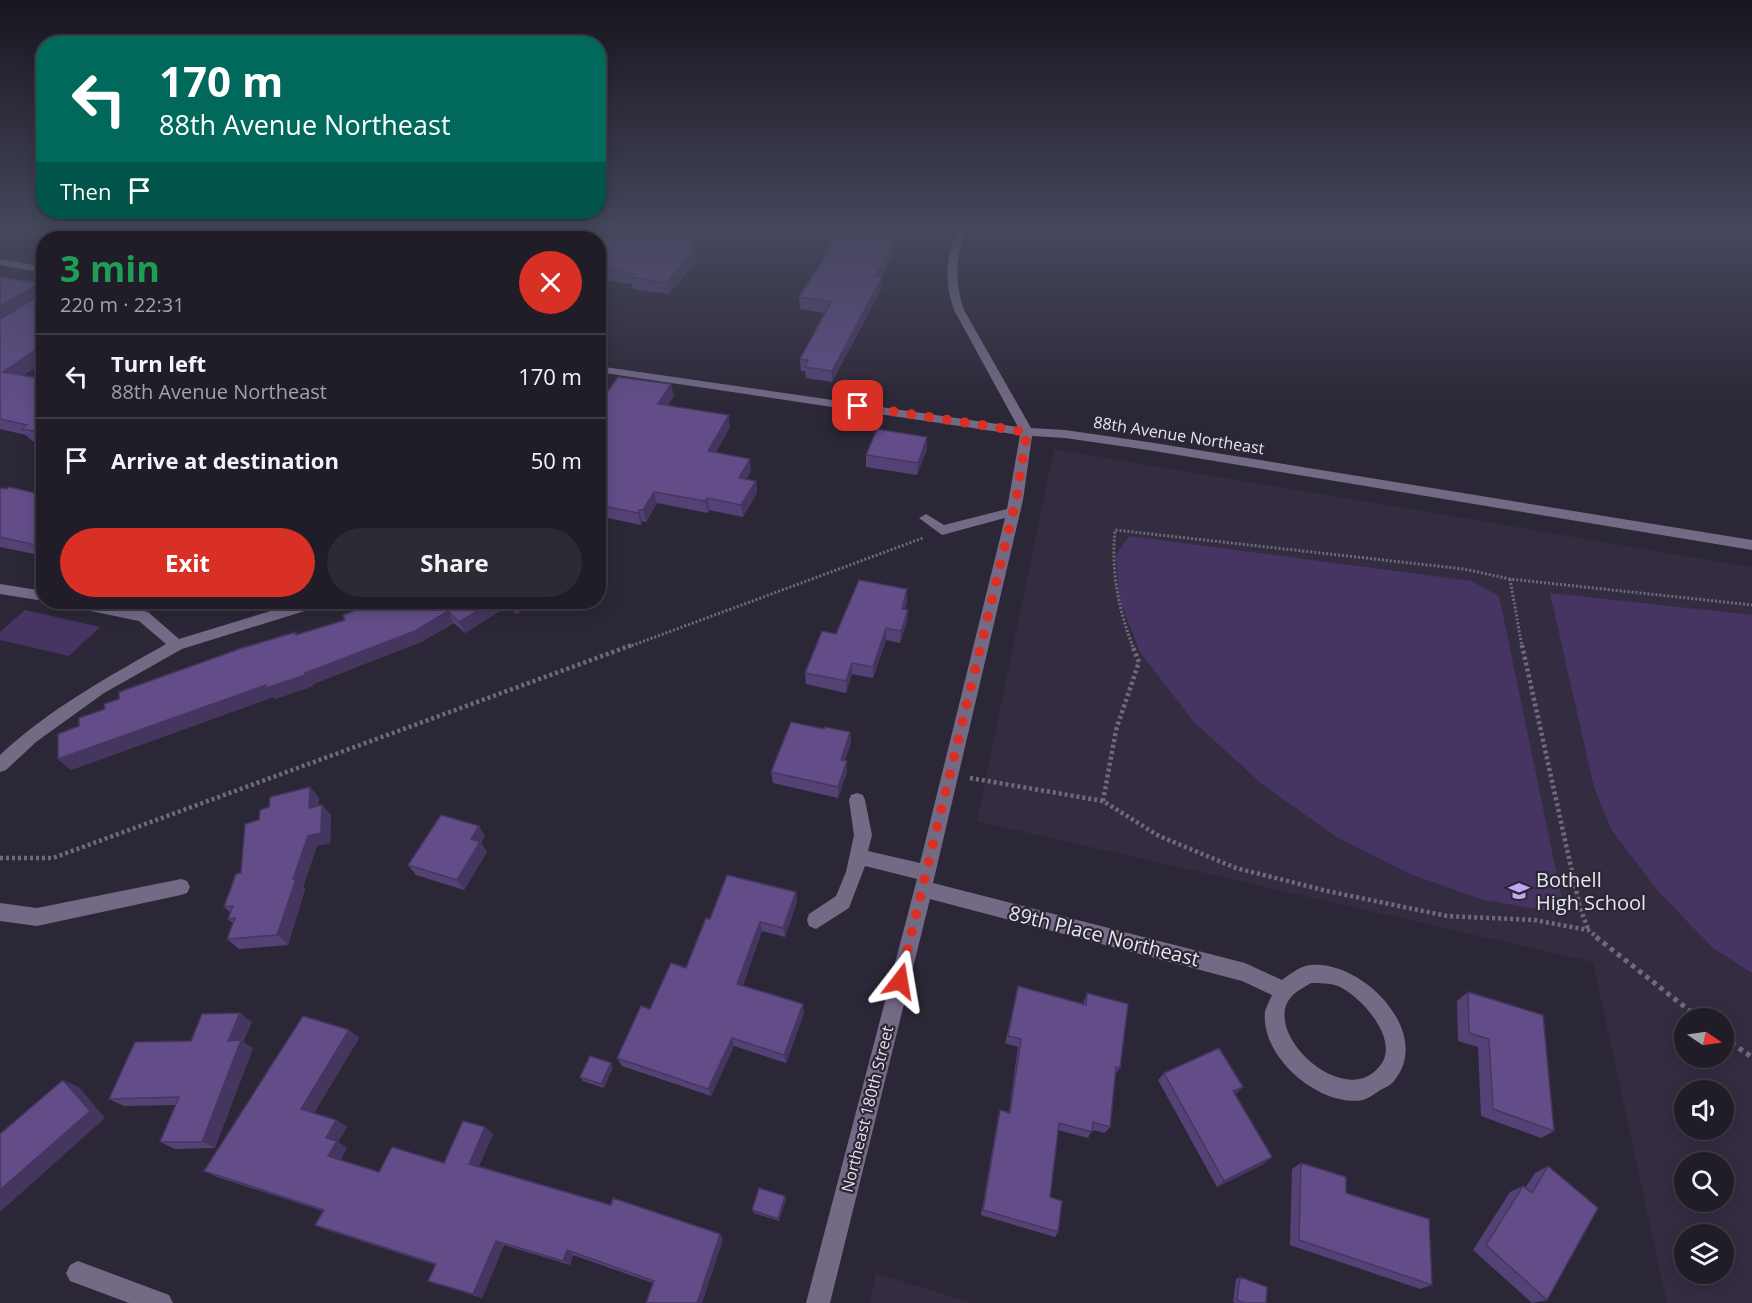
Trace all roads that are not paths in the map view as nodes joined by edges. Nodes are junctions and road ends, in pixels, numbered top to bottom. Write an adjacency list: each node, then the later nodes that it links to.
1 (951, 289): 3 (street)
2 (606, 370): 3 (street, 88th Avenue Northeast)
3 (1027, 432): 4 (street, Northeast 180th Street); 6 (street, 88th Avenue Northeast)
4 (1012, 512): 5 (street); 15 (street, Northeast 180th Street)
5 (926, 518)
6 (1752, 545)
7 (0, 589): 8 (street)
8 (36, 595)
9 (107, 609): 11 (street)
10 (293, 609): 11 (street)
11 (177, 645): 12 (street)
12 (0, 765)
13 (857, 800): 14 (street)
14 (858, 856): 15 (street, 89th Place Northeast); 18 (street)
15 (925, 881): 19 (street, 89th Place Northeast); 22 (street, Northeast 180th Street)
16 (181, 887): 17 (street)
17 (0, 912)
18 (816, 920)
19 (1282, 990): 19 (street)
20 (78, 1273): 21 (street)
21 (161, 1303)
22 (818, 1303)

